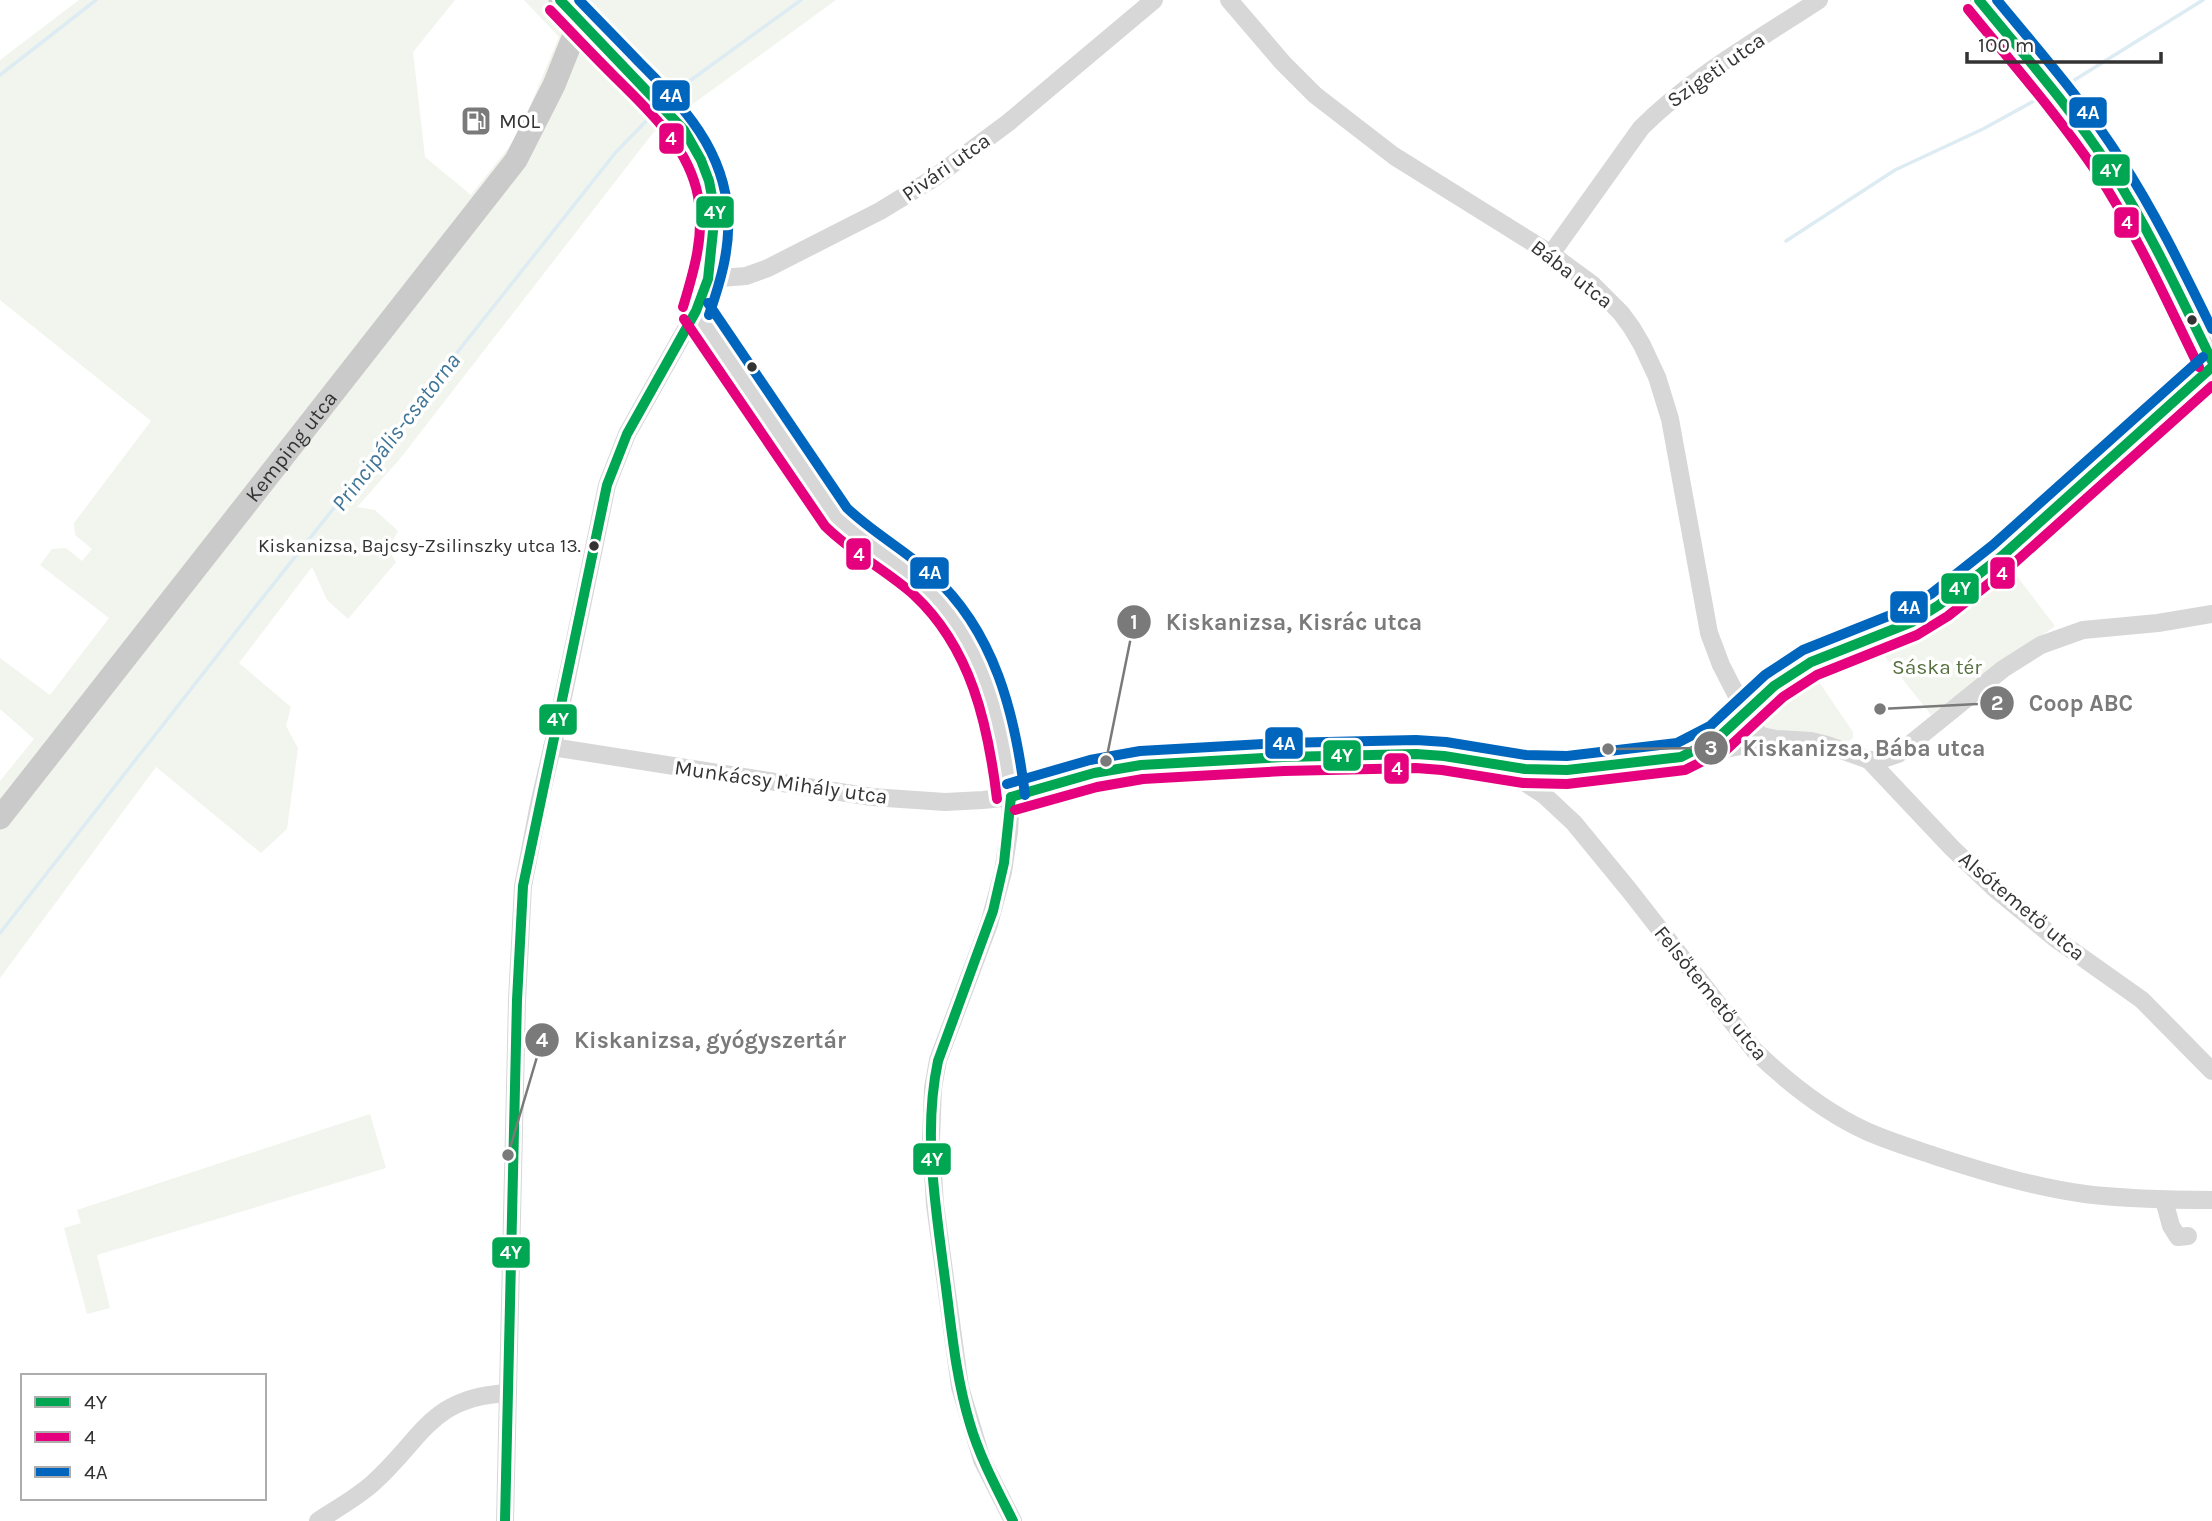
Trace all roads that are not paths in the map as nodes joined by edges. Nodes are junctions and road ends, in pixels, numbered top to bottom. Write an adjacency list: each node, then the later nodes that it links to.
1 (560, 0): 6 (main road)
2 (1154, 0): 8 (street, Pivári utca)
3 (1229, 0): 7 (street, Bába utca)
4 (1819, 0): 7 (street, Szigeti utca)
5 (1979, 0): 10 (street)
6 (580, 20): 8 (street); 20 (main road, Kemping utca)
7 (1551, 254): 13 (street, Bába utca)
8 (708, 279): 9 (street)
9 (696, 311): 15 (street); 19 (street)
10 (2212, 361)
11 (2212, 367): 13 (street)
12 (2212, 614): 17 (street)
13 (1744, 712): 14 (street, Bába utca); 16 (street)
14 (1776, 739): 16 (street, Munkácsy Mihály utca); 17 (street, Munkácsy Mihály utca)
15 (552, 747): 19 (street, Munkácsy Mihály utca); 25 (street)
16 (1681, 757): 18 (street, Munkácsy Mihály utca)
17 (1870, 760): 21 (street, Alsótemető utca)
18 (1498, 765): 19 (street, Munkácsy Mihály utca); 22 (street, Felsőtemető utca)
19 (1011, 797): 28 (street)
20 (0, 818)
21 (2212, 1071)
22 (2164, 1200): 23 (street, Felsőtemető utca); 24 (street)
23 (2212, 1200)
24 (2188, 1236)
25 (508, 1393): 26 (street); 27 (street)
26 (318, 1521)
27 (505, 1521)
28 (1013, 1521)

